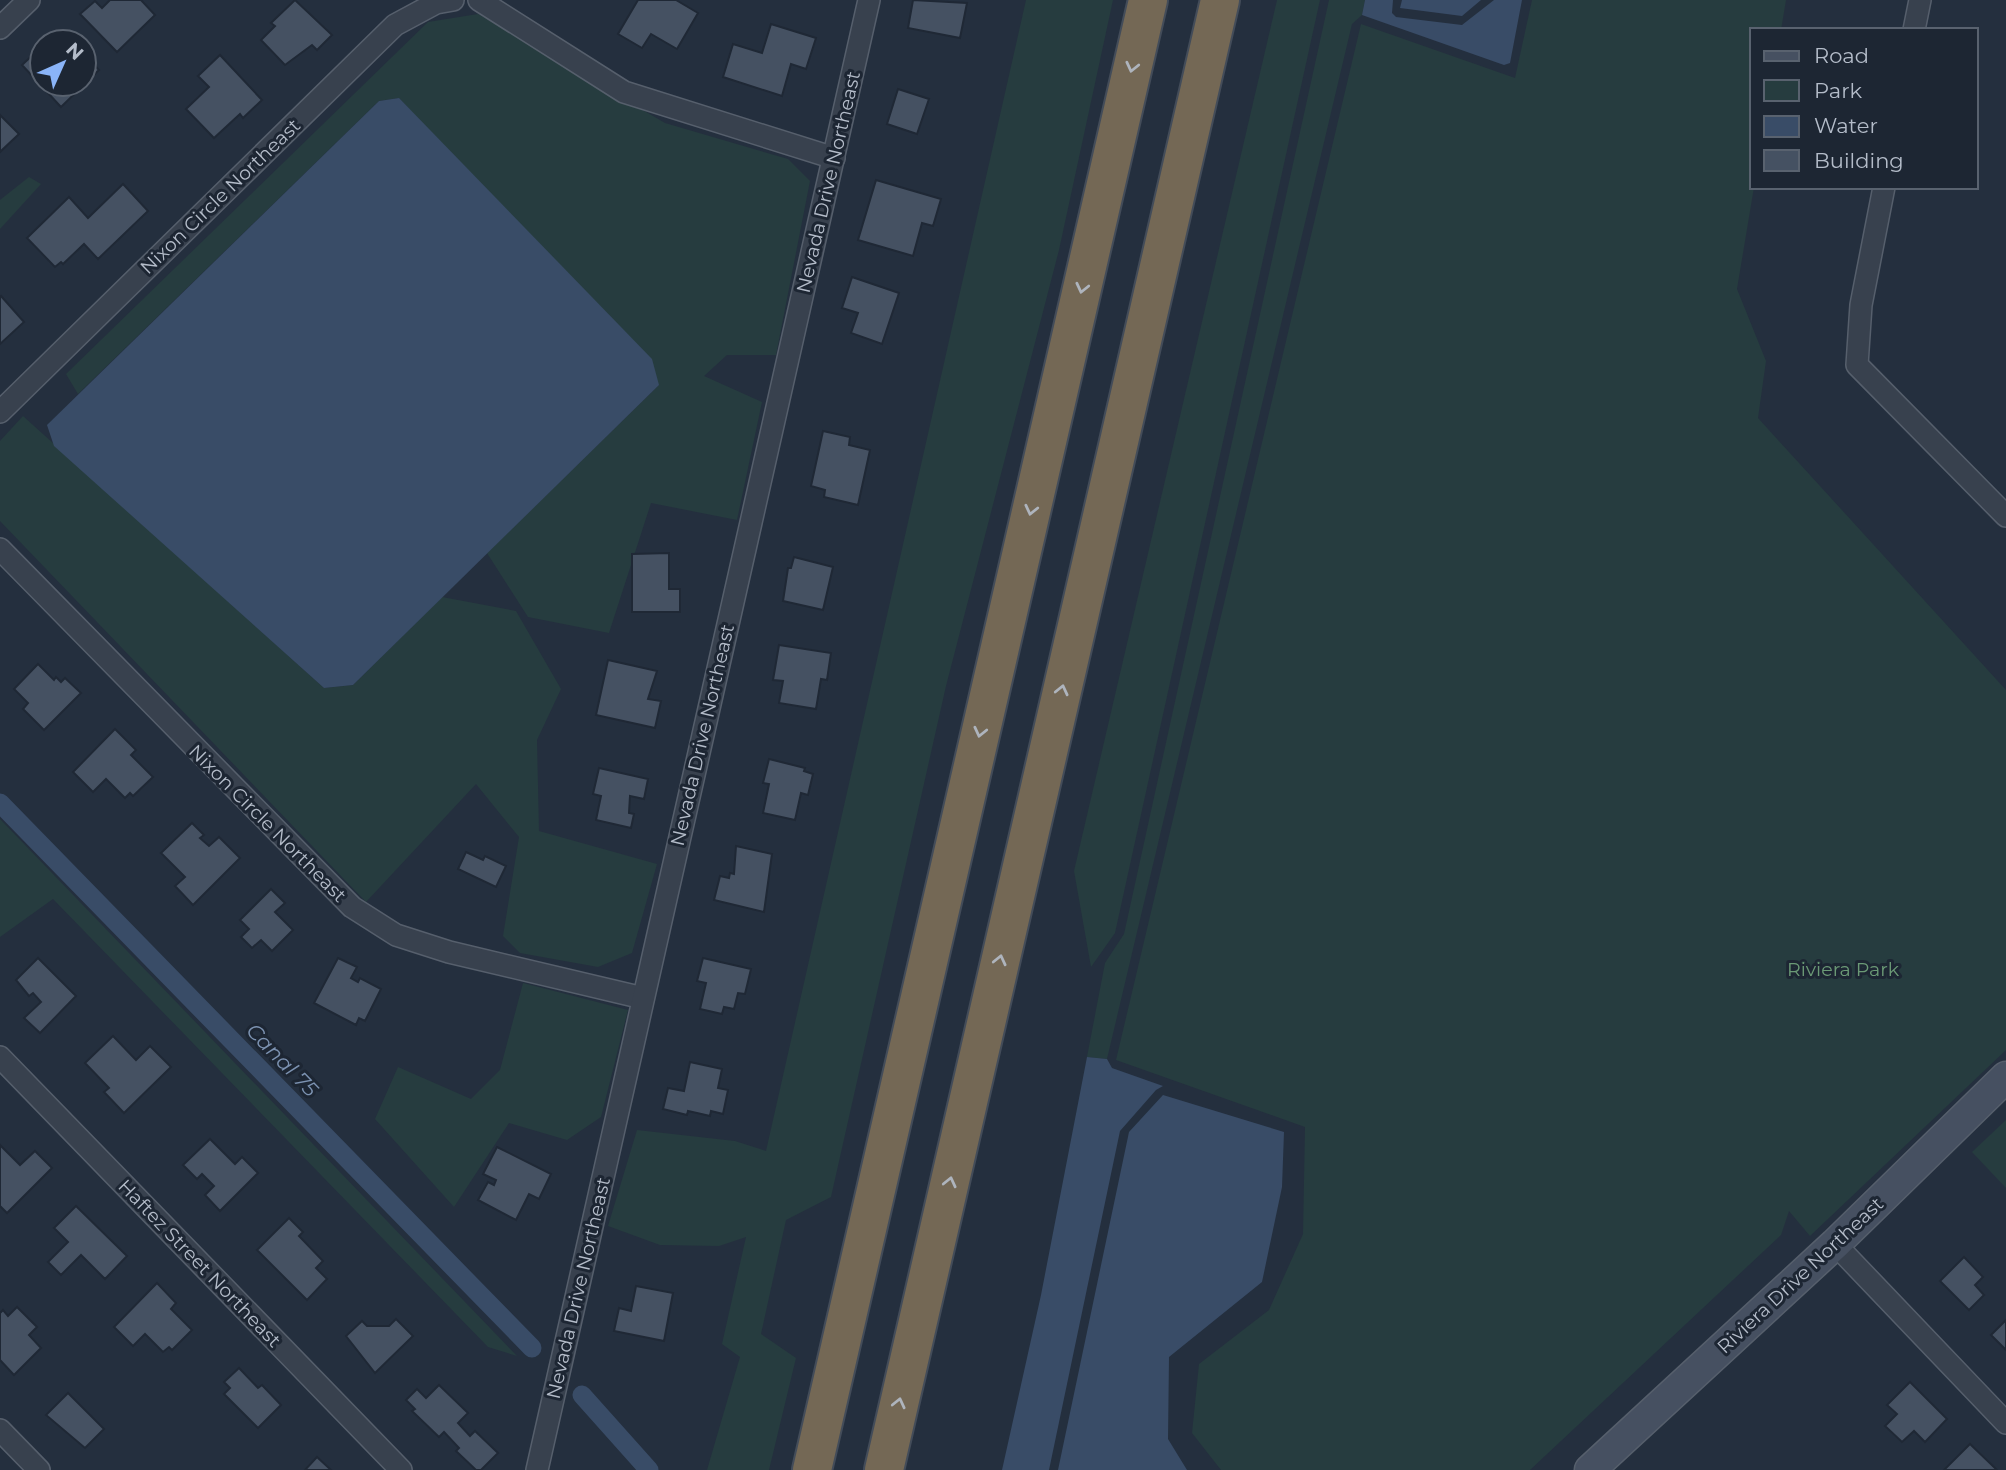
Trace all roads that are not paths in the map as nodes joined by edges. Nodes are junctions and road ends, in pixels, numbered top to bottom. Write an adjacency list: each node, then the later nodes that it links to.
1 (29, 0): 8 (street)
2 (453, 0): 12 (street, Nixon Circle Northeast)
3 (479, 0): 10 (street)
4 (869, 0): 10 (street, Nevada Drive Northeast)
5 (1148, 0): 24 (highway, one-way to 24)
6 (1220, 0): 25 (highway, one-way to 6)
7 (1920, 0): 9 (street)
8 (0, 28)
9 (1914, 28)
10 (834, 158): 15 (street, Nevada Drive Northeast)
11 (1884, 189): 13 (street)
12 (0, 412)
13 (2006, 516)
14 (0, 549): 15 (street, Nixon Circle Northeast)
15 (643, 998): 23 (street, Nevada Drive Northeast)
16 (0, 1057): 22 (street, Haftez Street Northeast)
17 (2006, 1077): 18 (street, Riviera Drive Northeast)
18 (1835, 1244): 19 (street); 26 (street, Riviera Drive Northeast)
19 (2006, 1423)
20 (0, 1430): 21 (street)
21 (39, 1470)
22 (401, 1470)
23 (537, 1470)
24 (811, 1470)
25 (884, 1470)
26 (1590, 1470)

